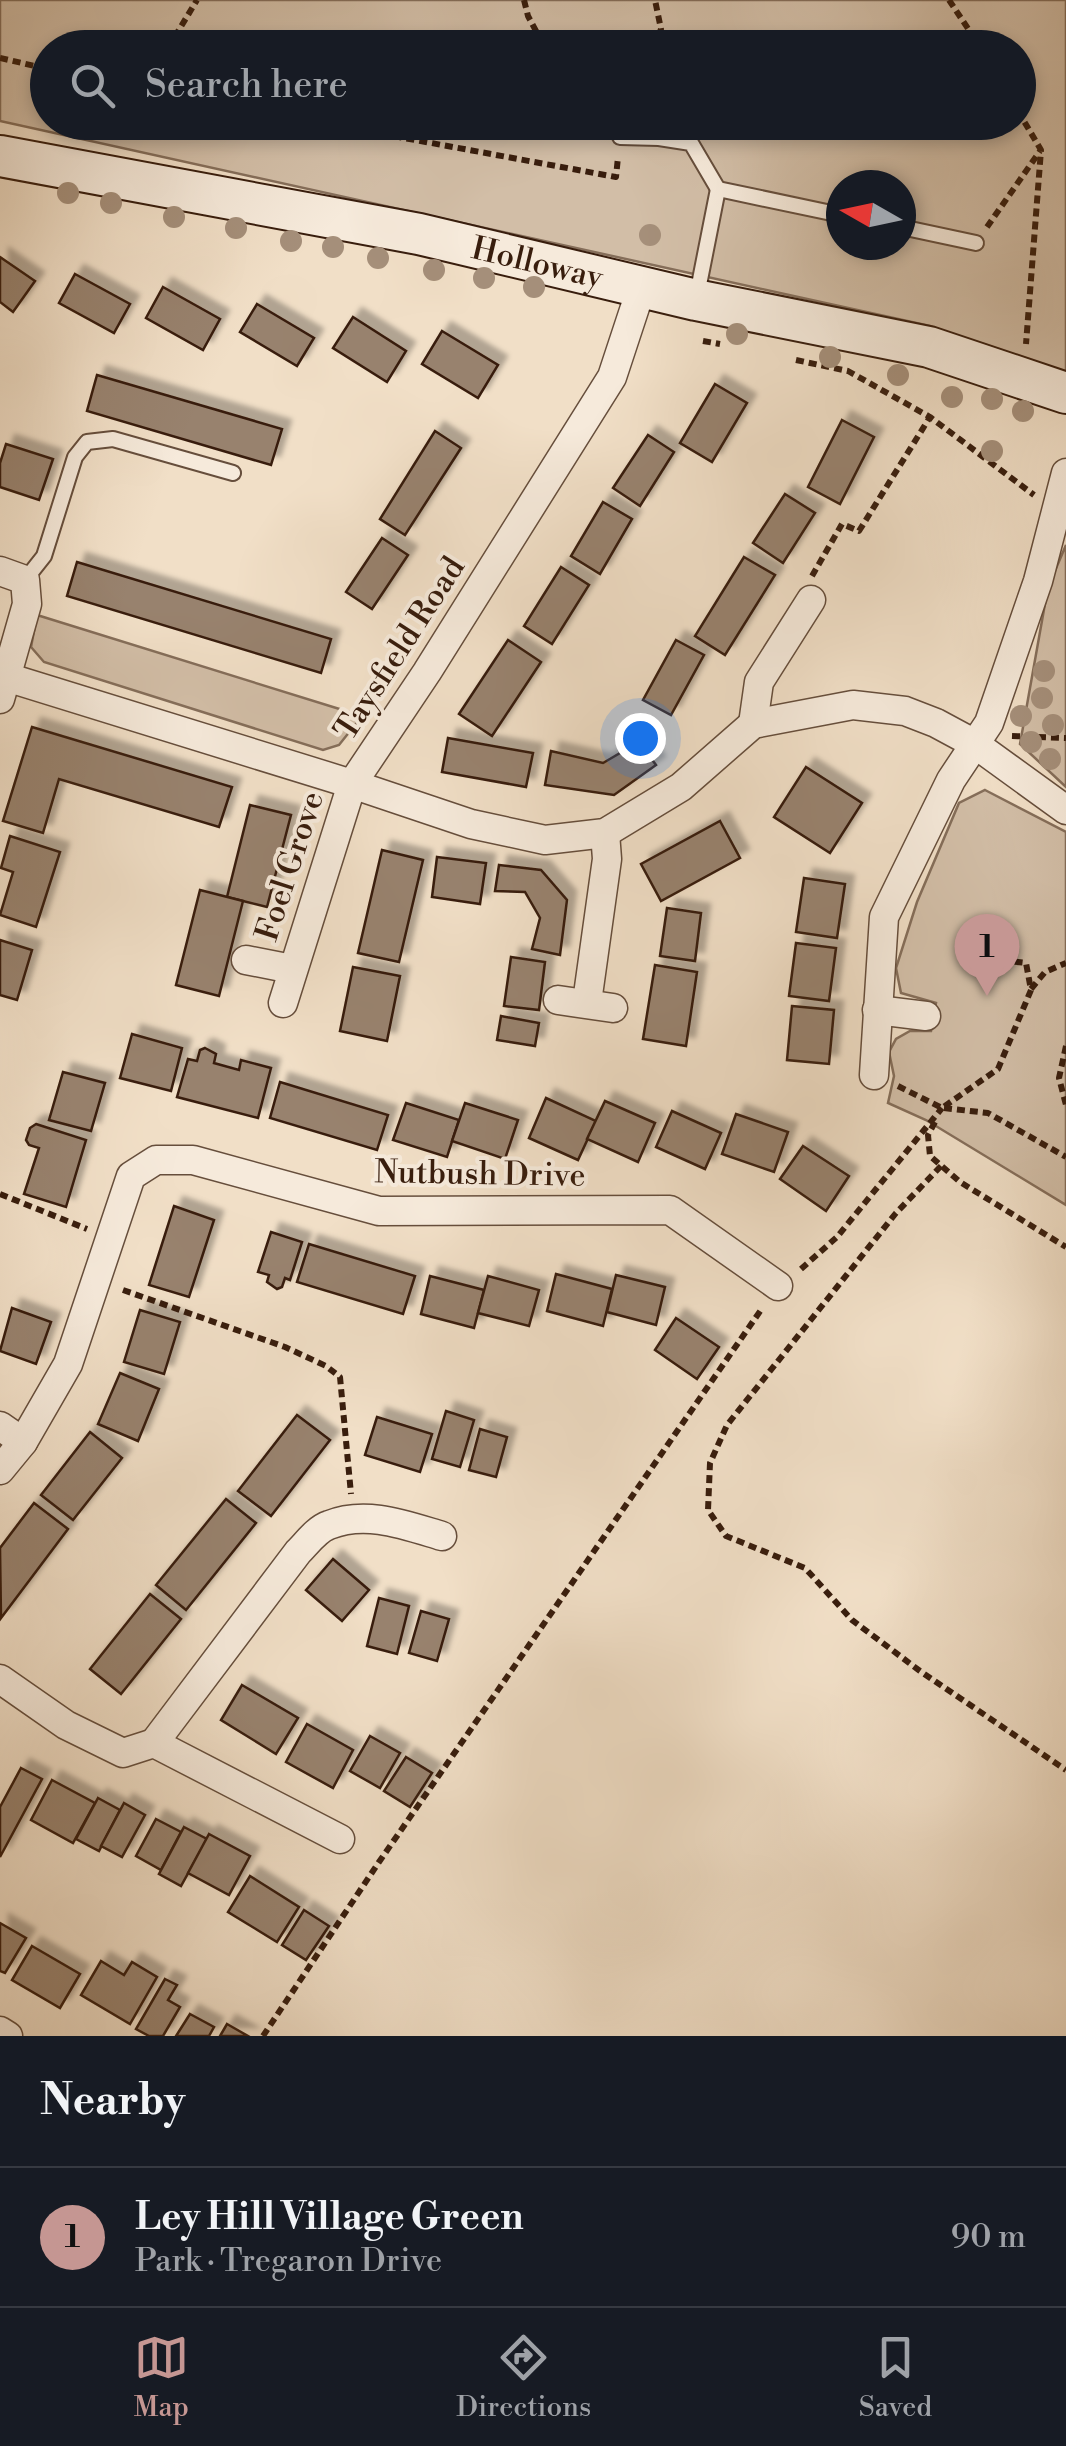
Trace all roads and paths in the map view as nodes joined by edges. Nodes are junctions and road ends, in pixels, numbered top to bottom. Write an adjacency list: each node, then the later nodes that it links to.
1 (197, 0): 5 (path)
2 (524, 0): 6 (path)
3 (654, 0): 7 (path)
4 (949, 0): 8 (path)
5 (179, 30)
6 (535, 30)
7 (661, 30)
8 (969, 30)
9 (0, 58): 10 (path)
10 (30, 65)
11 (416, 140): 12 (path)
12 (620, 140)
13 (670, 140): 17 (lane)
14 (1034, 140): 15 (path)
15 (1040, 150): 20 (path); 24 (path)
16 (0, 156): 21 (street, Holloway)
17 (718, 189): 18 (lane); 22 (lane)
18 (826, 212)
19 (916, 230): 20 (lane)
20 (976, 243)
21 (642, 286): 22 (street, Holloway); 36 (street, Taysfield Road)
22 (696, 300): 24 (street, Holloway)
23 (784, 357): 26 (path)
24 (1024, 379): 25 (street, Holloway)
25 (1066, 393)
26 (930, 417): 29 (path); 31 (path)
27 (233, 473): 30 (lane)
28 (1066, 473): 29 (street)
29 (1057, 507): 34 (street)
30 (12, 576): 32 (street, Taysfield Road)
31 (811, 600): 33 (street)
32 (2, 684): 36 (street, Taysfield Road)
33 (752, 724): 34 (street); 38 (street)
34 (982, 734): 35 (path); 37 (street); 46 (street)
35 (1066, 738)
36 (352, 784): 38 (street); 42 (street, Foel Grove)
37 (1066, 810)
38 (605, 833): 44 (street)
39 (991, 958): 43 (path)
40 (246, 960): 42 (street, Foel Grove)
41 (1066, 963): 43 (path)
42 (292, 969): 45 (street, Foel Grove)
43 (1031, 990): 51 (path)
44 (558, 1000)
45 (283, 1003)
46 (878, 1010): 47 (street); 49 (street)
47 (926, 1016)
48 (1066, 1046): 50 (path)
49 (874, 1075): 51 (path)
50 (1066, 1105)
51 (942, 1108): 52 (path); 53 (path); 58 (path)
52 (1066, 1157)
53 (942, 1166): 56 (path); 65 (path)
54 (0, 1194): 55 (path)
55 (110, 1239): 57 (street, Nutbush Drive); 58 (street, Nutbush Drive)
56 (1066, 1247)
57 (98, 1281): 59 (street, Nutbush Drive); 61 (path)
58 (778, 1286): 69 (path)
59 (11, 1434): 60 (street, Nutbush Drive)
60 (0, 1470)
61 (353, 1520): 62 (street); 64 (street)
62 (442, 1536)
63 (0, 1679): 64 (street)
64 (154, 1743): 66 (street)
65 (1066, 1770)
66 (340, 1839)
67 (0, 2031): 68 (street)
68 (8, 2036)
69 (263, 2036)

